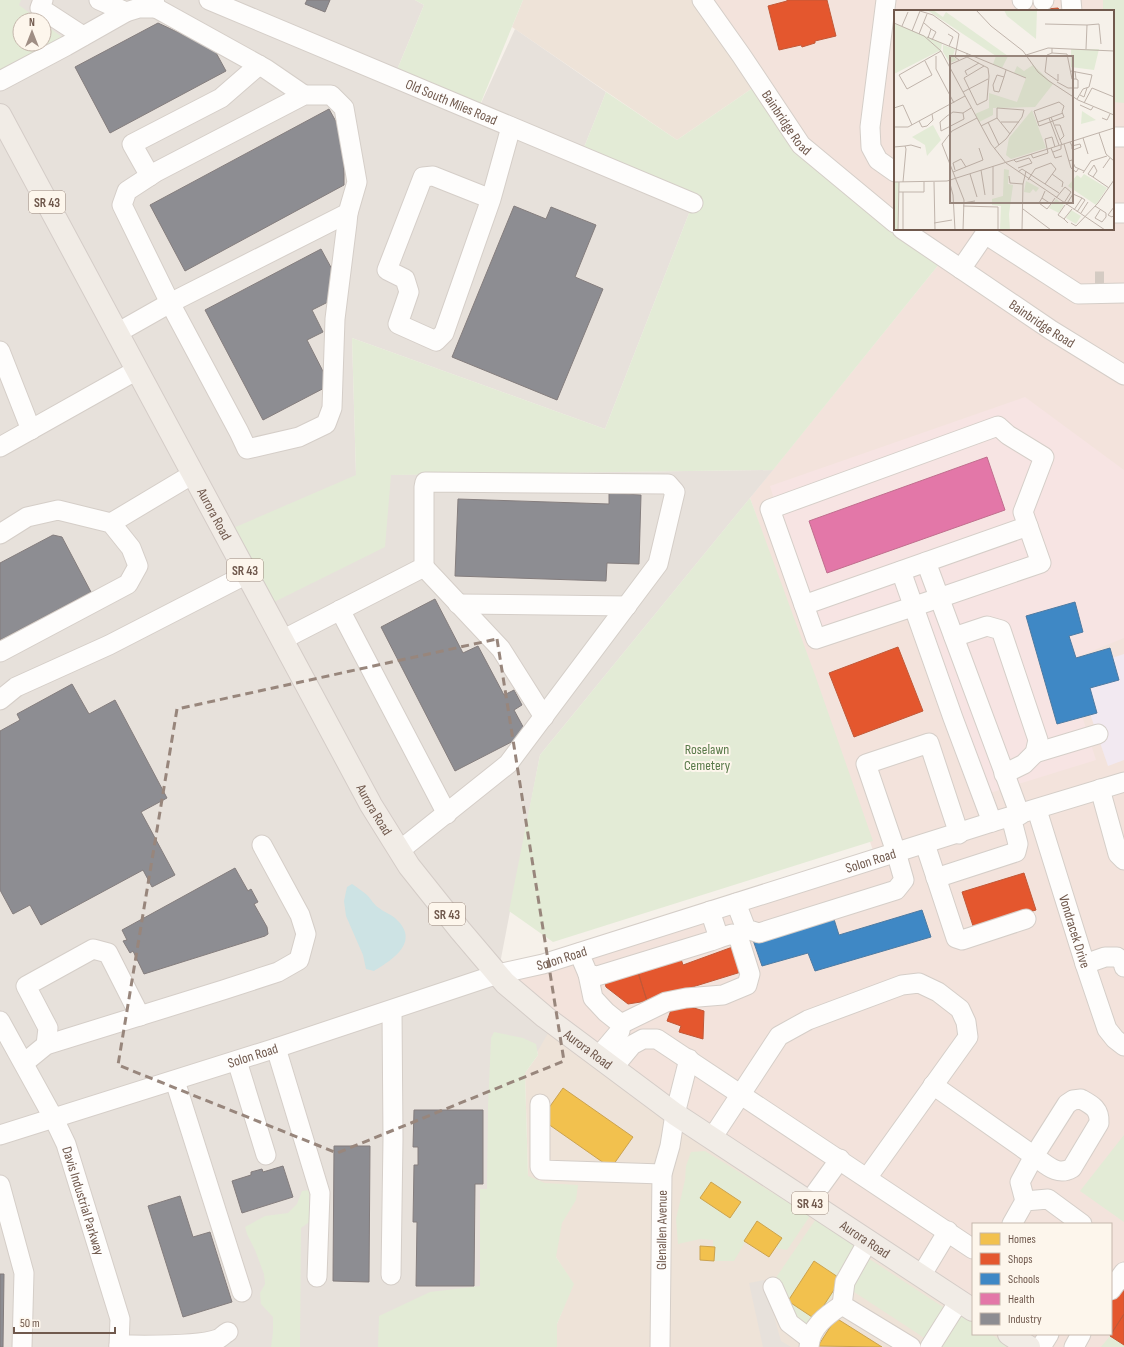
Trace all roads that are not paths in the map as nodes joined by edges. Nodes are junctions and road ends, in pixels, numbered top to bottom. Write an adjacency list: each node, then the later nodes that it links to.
1 (43, 0): 10 (street)
2 (99, 0): 9 (street)
3 (209, 0): 15 (street, Old South Miles Road)
4 (702, 0): 21 (street, Bainbridge Road)
5 (886, 0): 16 (street)
6 (1071, 0): 8 (street)
7 (155, 4): 9 (street); 11 (street)
8 (1072, 10)
9 (126, 12): 10 (street)
10 (82, 36): 12 (street)
11 (259, 65): 13 (street); 17 (street)
12 (0, 81)
13 (304, 95): 17 (street); 20 (street)
14 (0, 115): 29 (main road, Aurora Road / SR 43)
15 (511, 126): 18 (street); 19 (street, Old South Miles Road)
16 (894, 171)
17 (150, 176): 28 (street)
18 (491, 199): 18 (street)
19 (693, 203)
20 (348, 213): 28 (street); 28 (street)
21 (894, 222)
22 (903, 230): 24 (street, Bainbridge Road)
23 (983, 231): 24 (street); 26 (street)
24 (961, 269): 32 (street, Bainbridge Road)
25 (1124, 281): 26 (street)
26 (1072, 290): 27 (street)
27 (1124, 293)
28 (170, 304): 29 (street)
29 (117, 333): 31 (main road, Aurora Road / SR 43)
30 (0, 352): 33 (street)
31 (137, 370): 33 (street); 35 (main road, Aurora Road / SR 43)
32 (1124, 375)
33 (31, 430): 34 (street)
34 (0, 447)
35 (193, 474): 36 (street); 42 (main road, Aurora Road / SR 43)
36 (111, 523): 38 (street); 51 (street)
37 (1028, 526): 39 (street); 43 (street); 45 (street)
38 (0, 534)
39 (926, 562): 41 (street); 43 (street)
40 (424, 567): 44 (street); 46 (street); 48 (street)
41 (901, 571): 45 (street); 47 (street)
42 (247, 574): 50 (main road, Aurora Road / SR 43); 52 (street)
43 (939, 598): 47 (street); 49 (street)
44 (458, 604): 46 (street); 53 (street)
45 (804, 605): 47 (street)
46 (627, 606): 53 (street)
47 (913, 607): 57 (street)
48 (340, 610): 50 (street); 60 (street)
49 (954, 637): 55 (street); 56 (street)
50 (282, 640): 67 (main road, Aurora Road / SR 43)
51 (0, 652)
52 (0, 700)
53 (544, 717): 60 (street)
54 (1098, 734): 55 (street)
55 (1035, 753): 56 (street)
56 (1002, 767): 57 (street); 61 (street)
57 (972, 768): 62 (street)
58 (1124, 782): 59 (street, Solon Road)
59 (1100, 790): 61 (street, Solon Road); 63 (street)
60 (446, 814): 67 (street)
61 (1022, 814): 62 (street, Solon Road); 70 (street); 76 (street, Vondracek Drive)
62 (992, 822): 64 (street, Solon Road)
63 (1118, 828): 69 (street)
64 (959, 834): 65 (street, Solon Road); 68 (street)
65 (925, 844): 68 (street, Solon Road); 70 (street)
66 (262, 845): 81 (street)
67 (399, 851): 78 (main road, Aurora Road / SR 43)
68 (896, 852): 71 (street, Solon Road); 71 (street)
69 (1124, 860)
70 (936, 878): 73 (street)
71 (736, 903): 72 (street, Solon Road)
72 (710, 911): 74 (street); 75 (street, Solon Road)
73 (1026, 919)
74 (719, 938): 79 (street); 83 (street)
75 (579, 953): 78 (street, Solon Road); 79 (street)
76 (1085, 964): 77 (street); 85 (street, Vondracek Drive)
77 (1124, 967)
78 (498, 974): 80 (street, Solon Road); 89 (main road, Aurora Road / SR 43)
79 (588, 974): 83 (street)
80 (392, 1010): 86 (street, Solon Road); 112 (street)
81 (140, 1016): 84 (street); 84 (street)
82 (0, 1021): 90 (street, Davis Industrial Parkway)
83 (621, 1024): 89 (street)
84 (46, 1045): 90 (street)
85 (1124, 1046)
86 (276, 1048): 88 (street, Solon Road); 114 (street)
87 (689, 1059): 89 (street); 93 (street); 95 (street, Glenallen Avenue)
88 (237, 1061): 91 (street, Solon Road); 99 (street)
89 (606, 1062): 95 (main road, Aurora Road / SR 43)
90 (24, 1063): 96 (street, Davis Industrial Parkway)
91 (175, 1081): 96 (street, Solon Road); 117 (street)
92 (934, 1085): 93 (street); 102 (street); 104 (street)
93 (740, 1093): 98 (street); 100 (street)
94 (540, 1104): 101 (street)
95 (675, 1114): 98 (main road, Aurora Road / SR 43); 101 (street, Glenallen Avenue)
96 (54, 1119): 97 (street, Solon Road); 125 (street, Davis Industrial Parkway)
97 (0, 1136)
98 (712, 1138): 105 (main road, Aurora Road / SR 43)
99 (266, 1155)
100 (840, 1160): 102 (street); 105 (street)
101 (662, 1174): 127 (street, Glenallen Avenue)
102 (867, 1178): 108 (street)
103 (0, 1184): 126 (street)
104 (1025, 1201): 106 (street); 107 (street)
105 (809, 1202): 109 (main road, Aurora Road / SR 43)
106 (1013, 1223)
107 (1081, 1223)
108 (948, 1231): 110 (street); 113 (street)
109 (868, 1241): 113 (main road, Aurora Road / SR 43); 119 (street)
110 (972, 1248)
111 (1124, 1272): 116 (street)
112 (391, 1275)
113 (921, 1276): 118 (main road, Aurora Road / SR 43)
114 (318, 1277)
115 (773, 1287): 124 (street)
116 (1112, 1289)
117 (242, 1292)
118 (968, 1303): 129 (street)
119 (842, 1305): 124 (street); 128 (street)
120 (228, 1332): 125 (street)
121 (1011, 1335): 130 (main road)
122 (1049, 1335): 131 (street)
123 (1080, 1335): 132 (street)
124 (810, 1343)
125 (119, 1346)
126 (22, 1347)
127 (660, 1347)
128 (912, 1347)
129 (930, 1347)
130 (1029, 1347)
131 (1041, 1347)
132 (1074, 1347)

